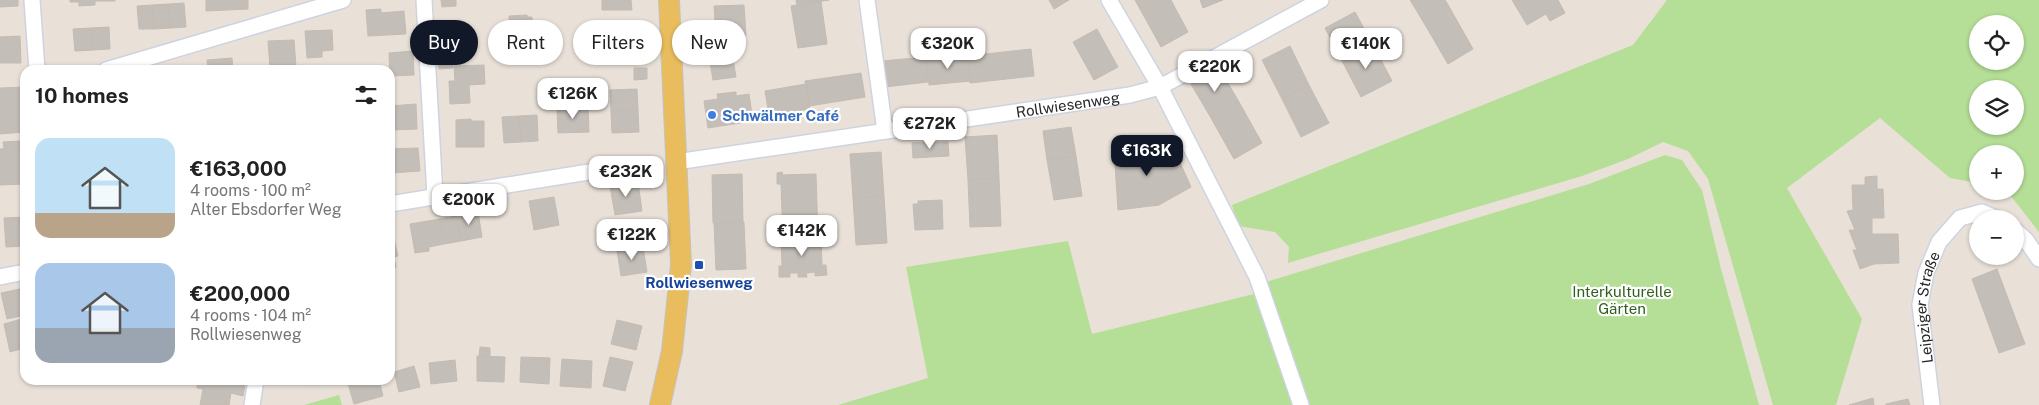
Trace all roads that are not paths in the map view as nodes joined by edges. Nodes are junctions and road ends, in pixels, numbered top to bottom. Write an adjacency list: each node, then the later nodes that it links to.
1 (32, 0): 8 (street)
2 (343, 0): 9 (street)
3 (424, 0): 14 (street)
4 (669, 0): 12 (main road)
5 (867, 0): 11 (street)
6 (1108, 0): 10 (street)
7 (1321, 0): 10 (street, Rollwiesenweg)
8 (37, 65)
9 (123, 65)
10 (1160, 86): 11 (street, Rollwiesenweg); 24 (street)
11 (885, 130): 12 (street, Rollwiesenweg)
12 (676, 162): 23 (main road)
13 (626, 166): 14 (street)
14 (436, 196): 15 (street)
15 (395, 203)
16 (1969, 216): 25 (street, Leipziger Straße)
17 (2024, 238): 18 (street)
18 (2039, 259)
19 (20, 273): 20 (street)
20 (0, 277)
21 (255, 385): 22 (street)
22 (252, 405)
23 (660, 405)
24 (1301, 405)
25 (1932, 405)

